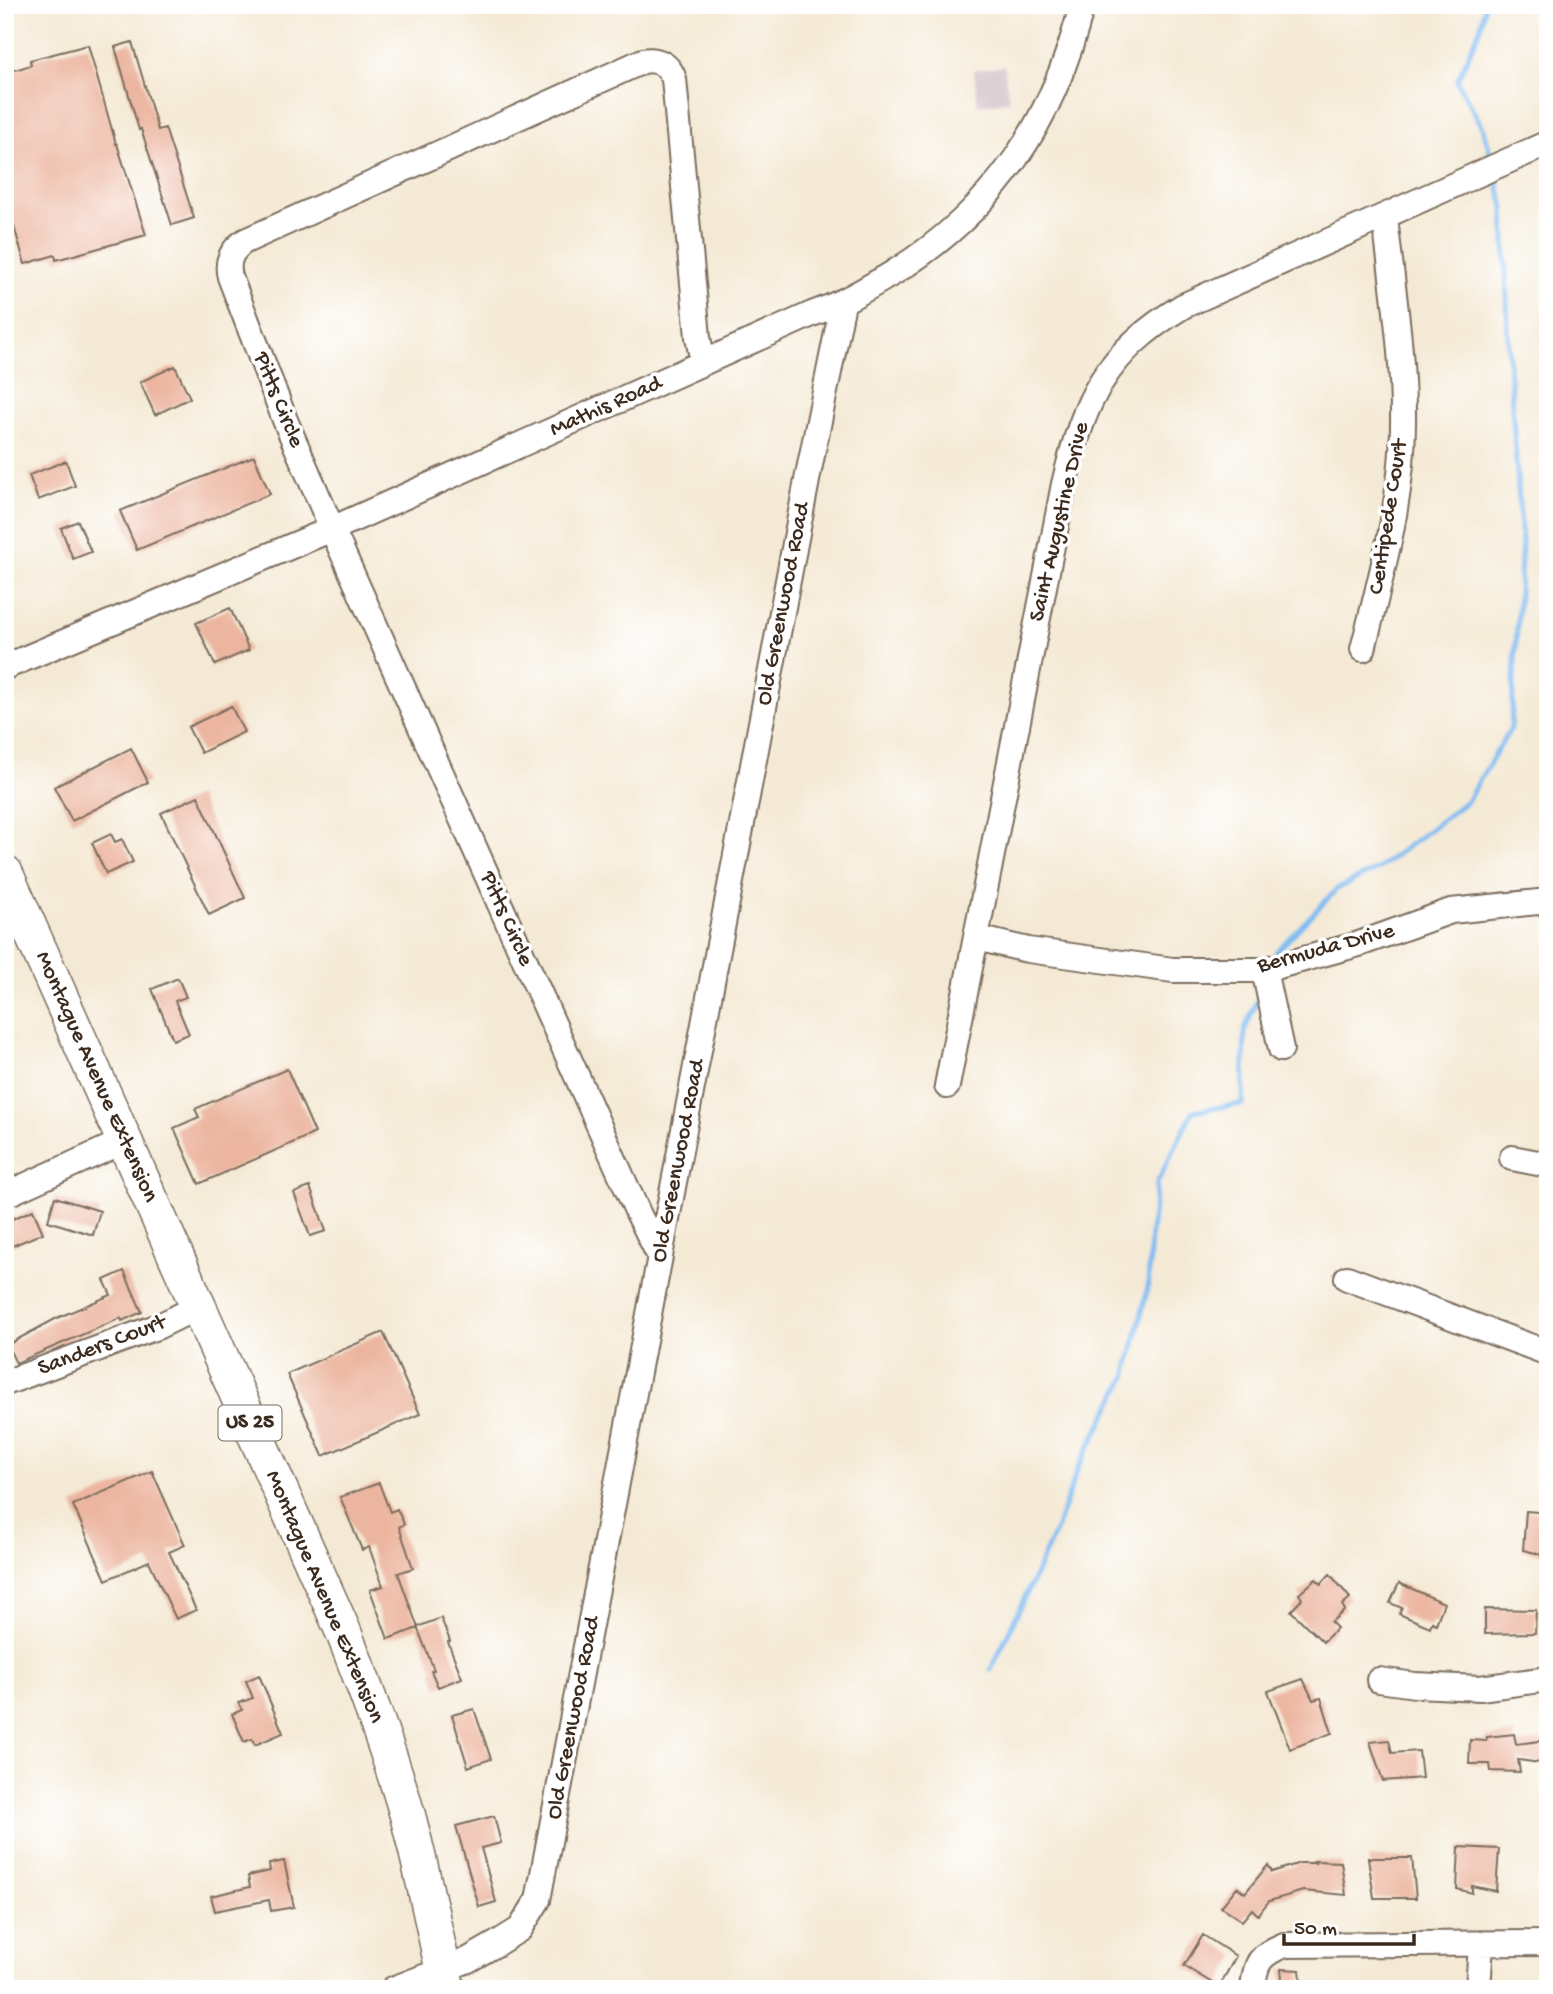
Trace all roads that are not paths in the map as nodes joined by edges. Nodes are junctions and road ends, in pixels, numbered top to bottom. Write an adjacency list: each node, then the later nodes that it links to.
1 (1082, 5): 4 (street, Mathis Road)
2 (1548, 143): 3 (street, Saint Augustine Drive)
3 (1385, 217): 7 (street, Centipede Court); 11 (street, Saint Augustine Drive)
4 (843, 303): 5 (street, Mathis Road); 19 (street, Old Greenwood Road)
5 (704, 363): 6 (street, Mathis Road); 6 (street, Pitts Circle)
6 (332, 529): 8 (street, Mathis Road); 19 (street, Pitts Circle)
7 (1363, 649)
8 (5, 667)
9 (5, 873): 15 (highway, Montague Avenue Extension / US 25)
10 (1548, 901): 12 (street, Bermuda Drive)
11 (977, 938): 12 (street, Bermuda Drive); 14 (street, Saint Augustine Drive)
12 (1264, 970): 13 (street)
13 (1281, 1049)
14 (947, 1086)
15 (124, 1141): 18 (street); 21 (highway, Montague Avenue Extension / US 25)
16 (1512, 1158): 17 (street)
17 (1548, 1165)
18 (5, 1195)
19 (660, 1257): 28 (street, Old Greenwood Road)
20 (1347, 1278): 22 (street)
21 (198, 1307): 23 (street, Sanders Court); 28 (highway, Montague Avenue Extension / US 25)
22 (1548, 1353)
23 (5, 1383)
24 (1548, 1679): 25 (street)
25 (1379, 1680)
26 (1548, 1942): 27 (street)
27 (1481, 1944): 30 (street); 31 (street)
28 (445, 1978): 29 (street, Old Greenwood Road)
29 (393, 1989)
30 (1253, 1989)
31 (1478, 1989)

